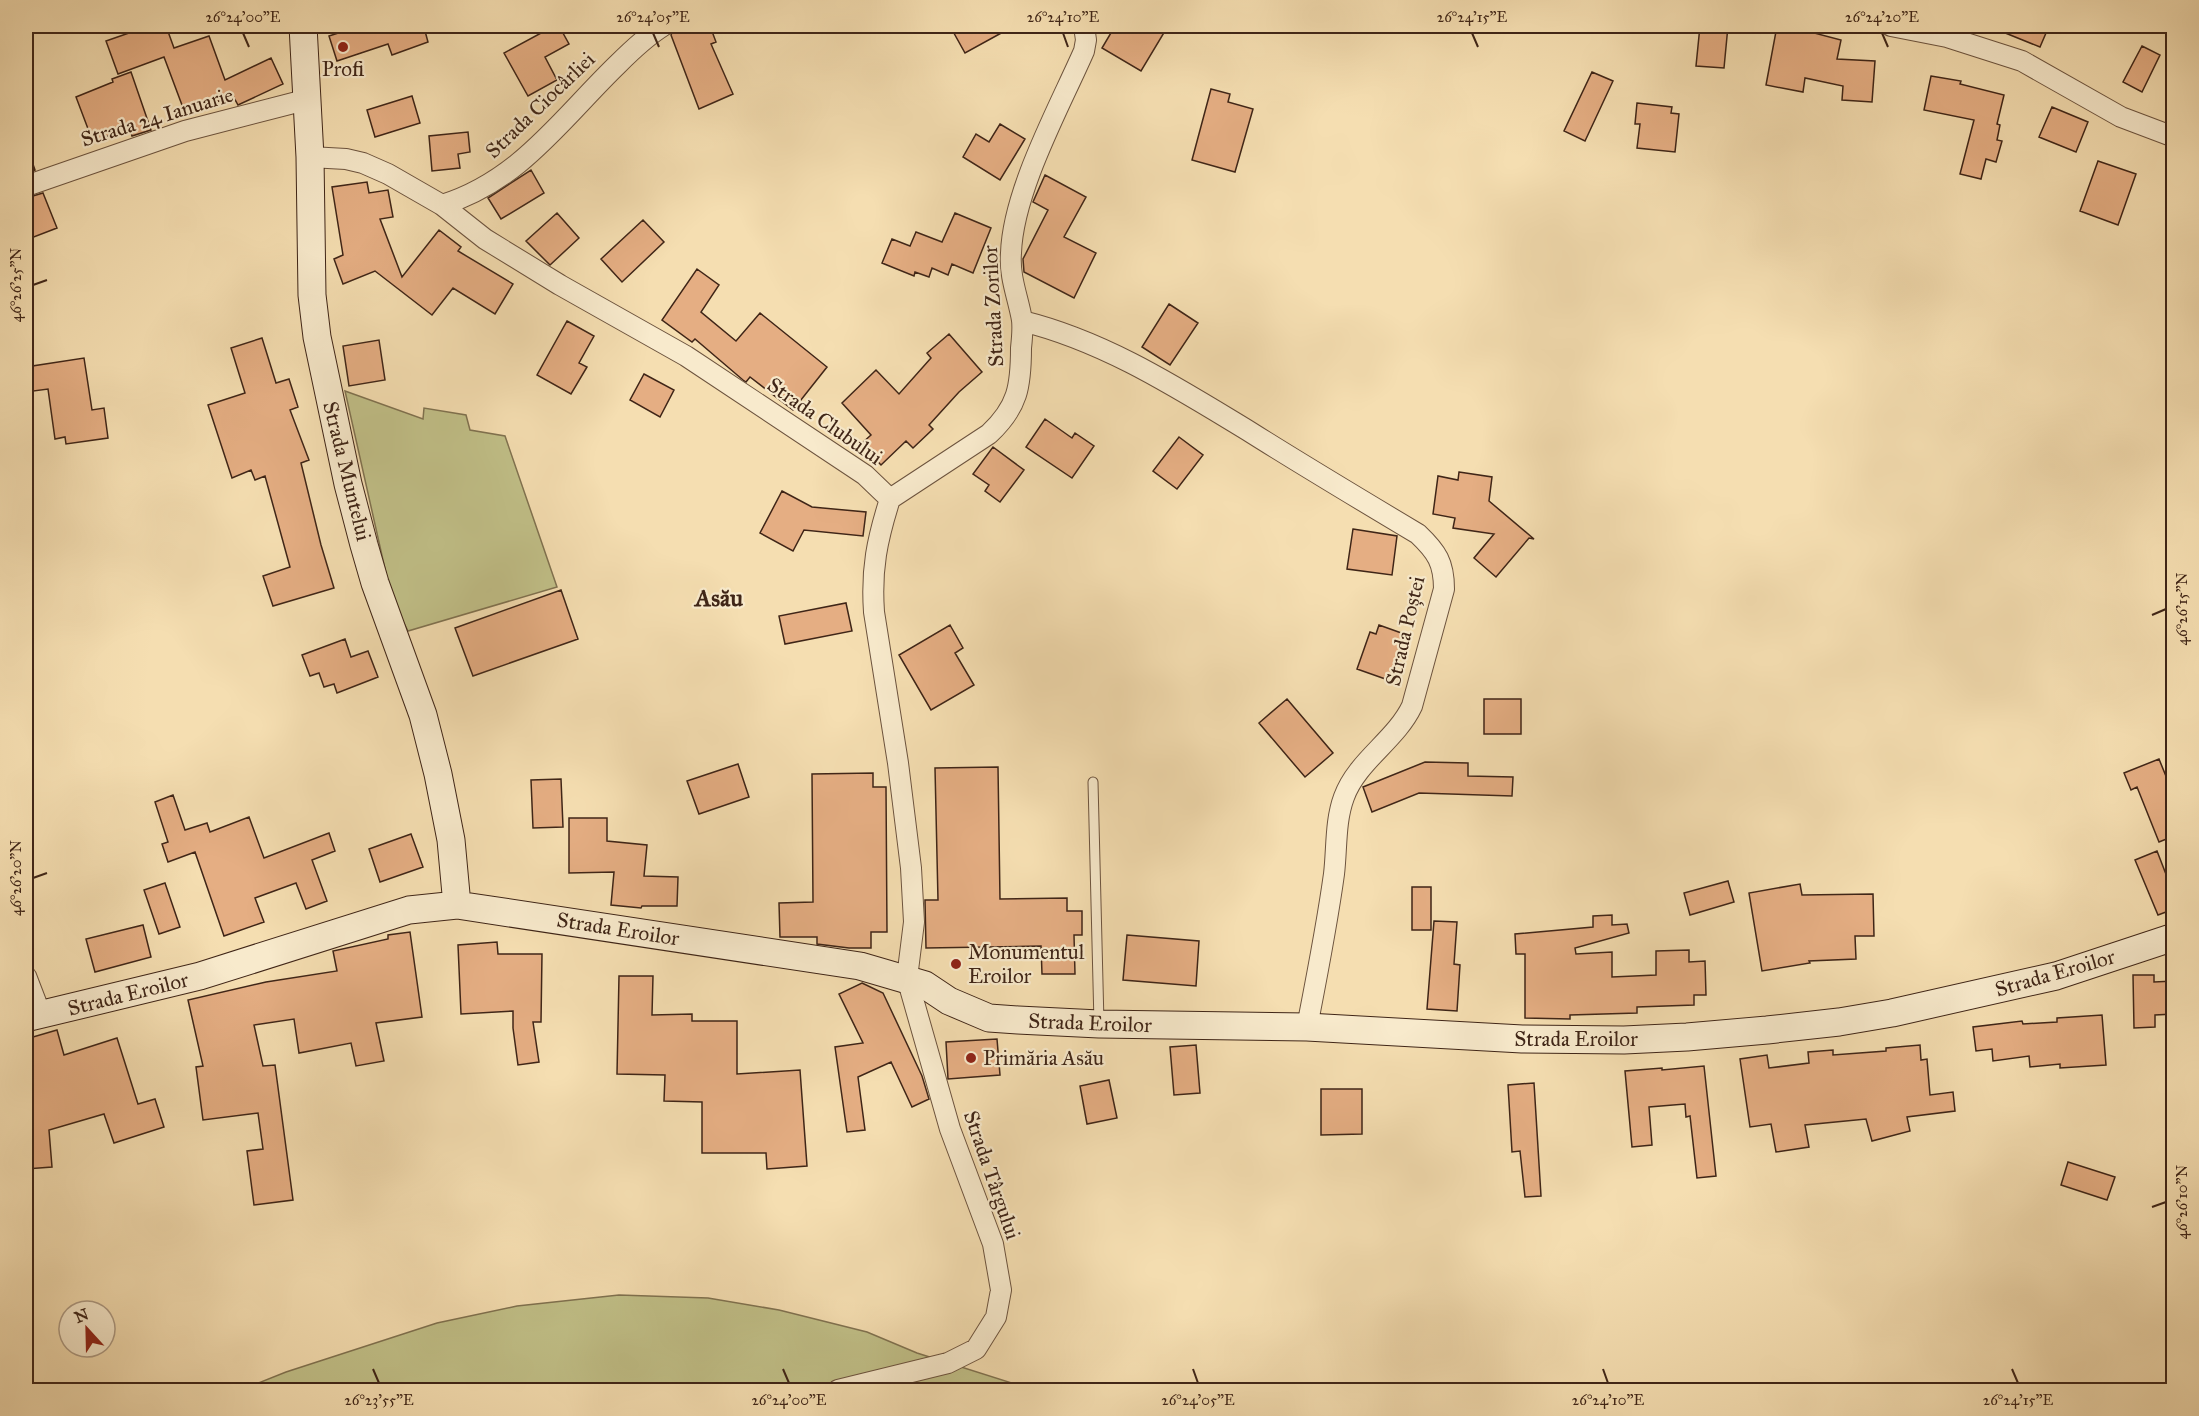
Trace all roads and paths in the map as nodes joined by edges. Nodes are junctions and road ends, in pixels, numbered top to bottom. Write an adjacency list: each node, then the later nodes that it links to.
1 (303, 26): 5 (main road, Strada Muntelui)
2 (663, 26): 9 (street, Strada Ciocârliei)
3 (1084, 26): 10 (street, Strada Zorilor)
4 (1892, 26): 6 (street)
5 (305, 100): 7 (main road, Strada Muntelui); 8 (street, Strada 24 Ianuarie)
6 (2174, 137)
7 (310, 157): 9 (street, Strada Clubului); 13 (main road, Strada Muntelui)
8 (26, 186)
9 (442, 205): 11 (street, Strada Clubului)
10 (1022, 321): 11 (street, Strada Zorilor); 19 (street, Strada Poștei)
11 (890, 499): 16 (street)
12 (1093, 782): 18 (lane)
13 (457, 905): 16 (main road, Strada Eroilor); 17 (main road, Strada Eroilor)
14 (2174, 938): 19 (main road, Strada Eroilor)
15 (26, 976): 17 (street)
16 (907, 978): 18 (main road, Strada Eroilor); 20 (street, Strada Târgului)
17 (33, 1017)
18 (1099, 1024): 19 (main road, Strada Eroilor)
19 (1307, 1027)
20 (838, 1390)

